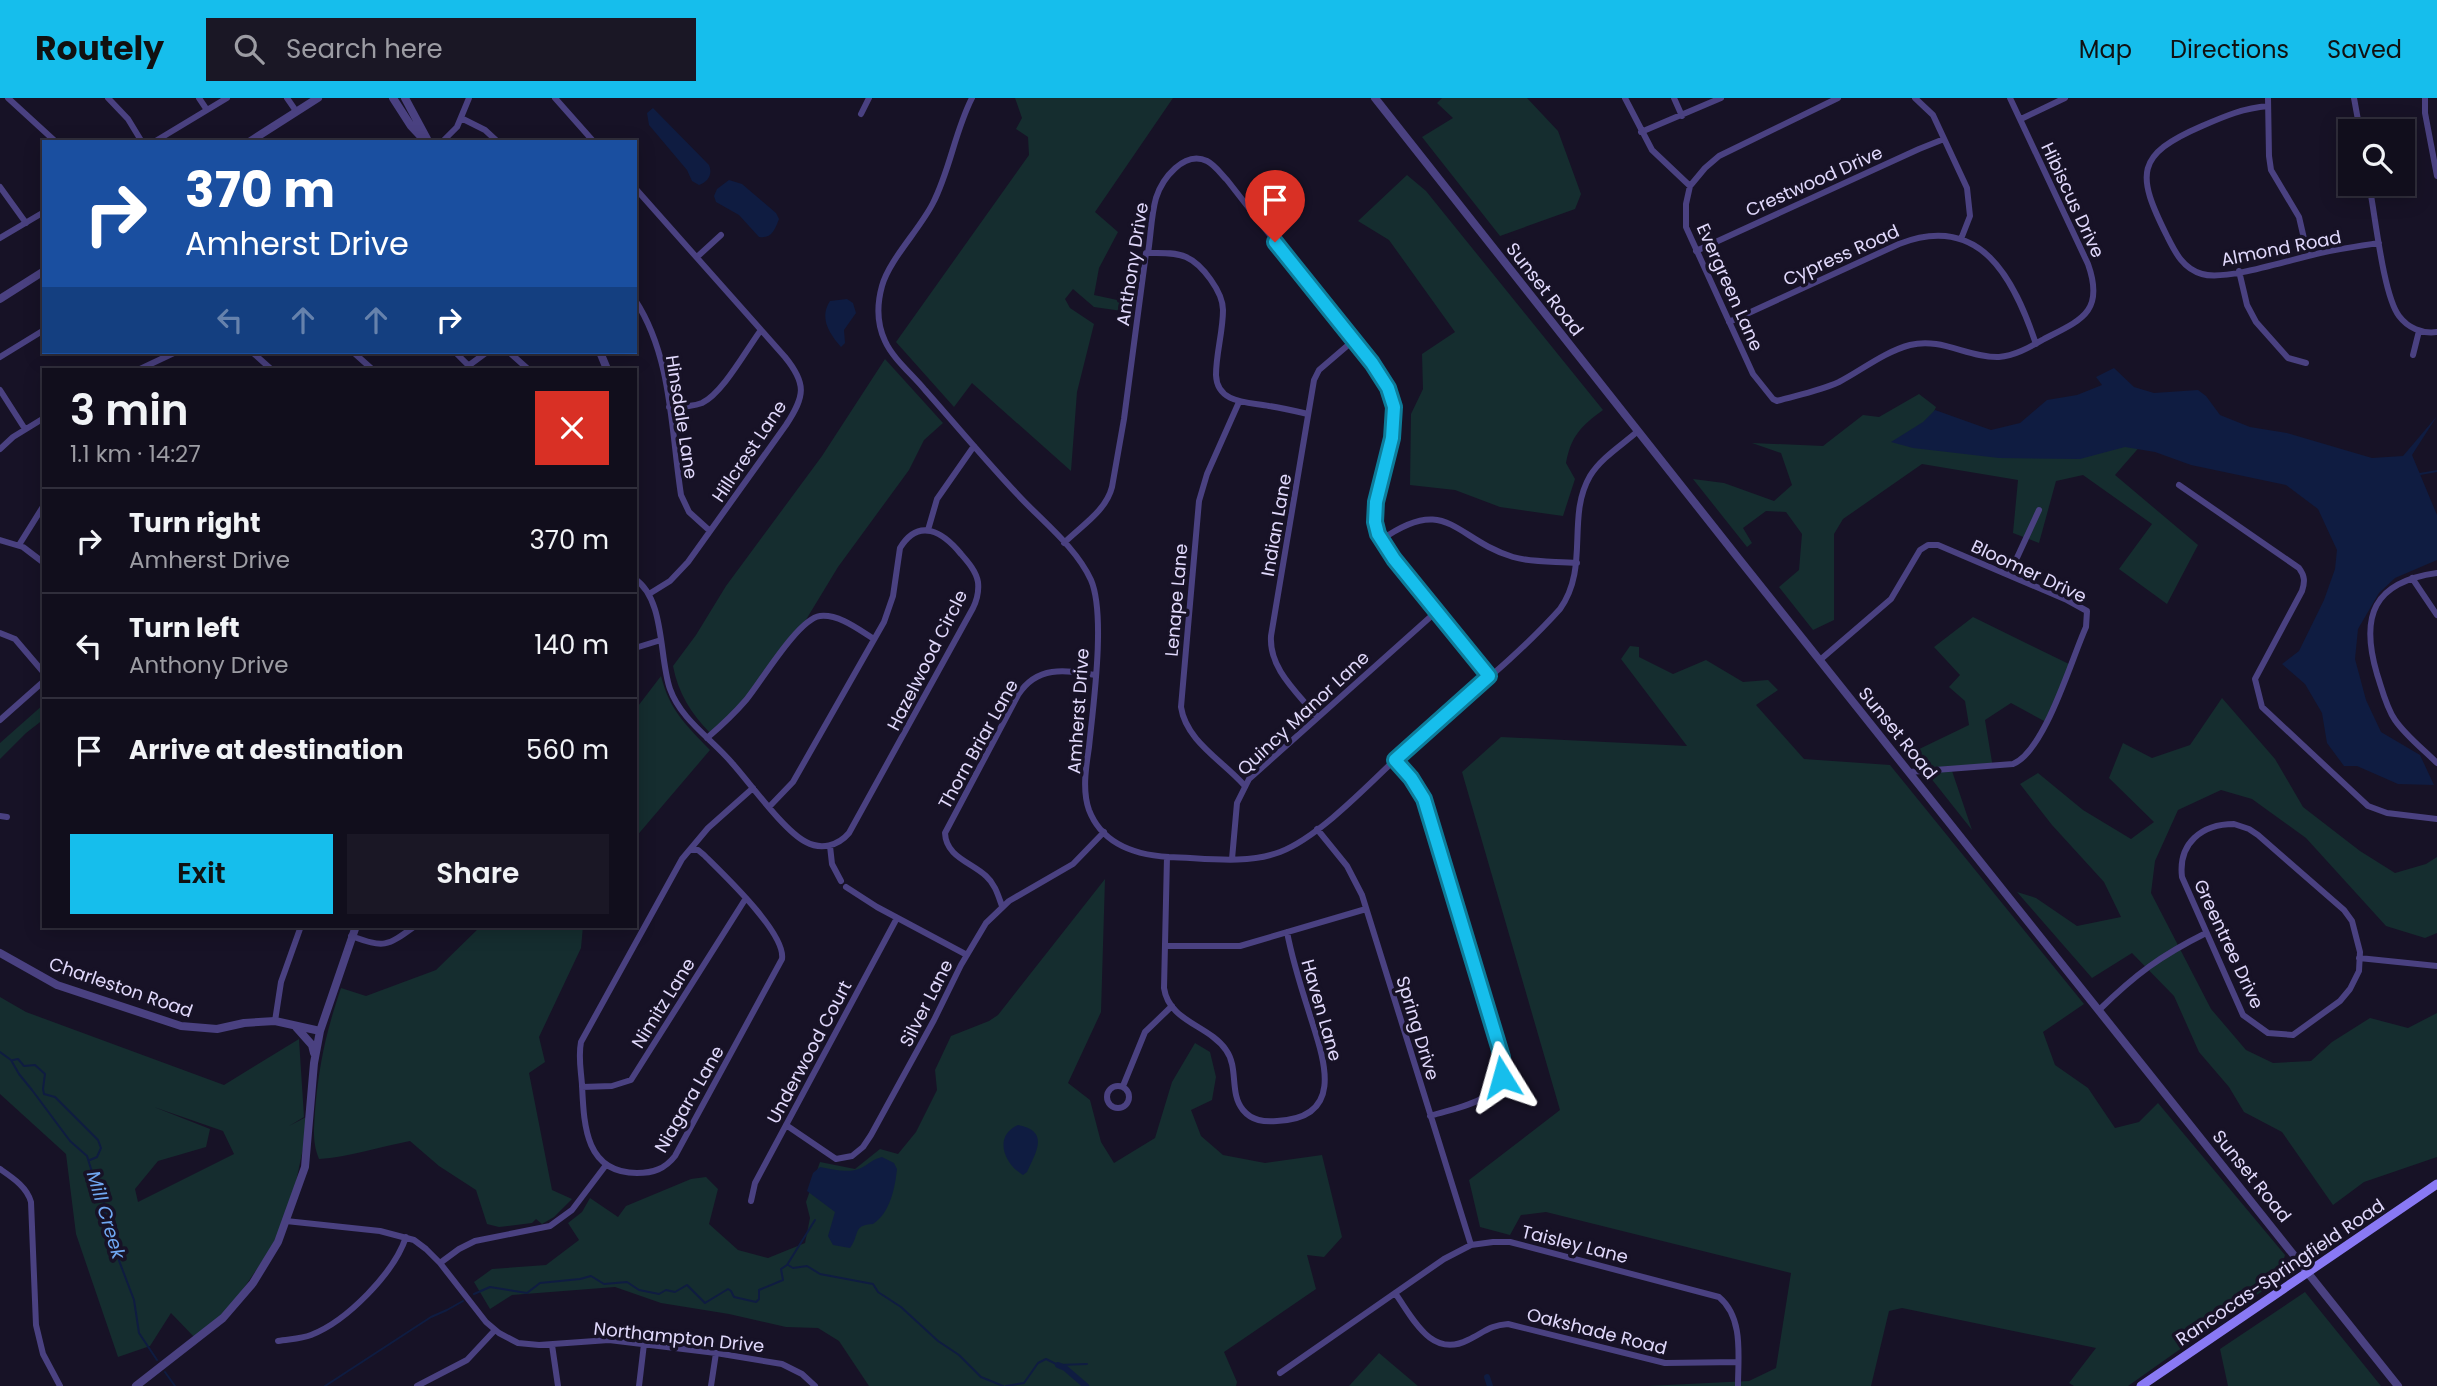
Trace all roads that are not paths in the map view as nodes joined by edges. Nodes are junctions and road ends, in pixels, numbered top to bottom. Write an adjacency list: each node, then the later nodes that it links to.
1 (8, 98): 33 (street)
2 (108, 98): 34 (street)
3 (199, 98): 24 (street)
4 (226, 98): 24 (street)
5 (288, 98): 25 (street)
6 (318, 98): 25 (street)
7 (393, 98): 37 (street)
8 (405, 98): 38 (street)
9 (469, 98): 28 (street)
10 (555, 98): 41 (street)
11 (869, 98): 26 (street)
12 (972, 98): 88 (street, Amherst Drive)
13 (1375, 98): 87 (street, Sunset Road)
14 (1625, 98): 31 (street)
15 (1674, 98): 27 (street)
16 (1721, 98): 27 (street)
17 (1838, 98): 43 (street)
18 (1915, 98): 32 (street)
19 (2010, 98): 29 (street, Hibiscus Drive)
20 (2066, 98): 29 (street)
21 (2354, 98): 30 (street)
22 (2425, 98): 42 (street)
23 (2268, 102): 55 (street); 57 (street, Almond Road)
24 (207, 110): 35 (street)
25 (296, 111): 36 (street)
26 (861, 114)
27 (1682, 116): 31 (street)
28 (461, 118): 39 (street); 40 (street)
29 (2021, 119): 67 (street, Hibiscus Drive)
30 (2358, 119)
31 (1641, 132): 43 (street)
32 (1944, 139): 51 (street); 53 (street, Crestwood Drive)
33 (54, 140)
34 (141, 140)
35 (157, 140)
36 (252, 140)
37 (425, 140)
38 (426, 140)
39 (444, 140)
40 (496, 140)
41 (592, 140)
42 (2437, 176)
43 (1690, 186): 53 (street, Evergreen Lane)
44 (0, 187): 48 (street)
45 (637, 190): 56 (street, Hillcrest Lane)
46 (2371, 196): 52 (street)
47 (42, 213): 48 (street)
48 (26, 223): 50 (street)
49 (721, 235): 56 (street)
50 (0, 239)
51 (1961, 239): 61 (street, Cypress Road); 67 (street, Cypress Road)
52 (2379, 243): 55 (street, Almond Road); 64 (street)
53 (1696, 251): 61 (street, Evergreen Lane)
54 (1148, 253): 66 (street, Anthony Drive); 82 (street); 97 (street, Anthony Drive)
55 (2308, 256): 57 (street, Almond Road)
56 (697, 257): 62 (street, Hillcrest Lane)
57 (2239, 271): 75 (street)
58 (42, 272): 59 (street)
59 (0, 299)
60 (637, 303): 83 (street, Hinsdale Lane)
61 (1729, 322): 67 (street, Evergreen Lane)
62 (761, 330): 83 (street); 94 (street, Hillcrest Lane)
63 (42, 331): 74 (street)
64 (2418, 331): 65 (street); 73 (street)
65 (2437, 332)
66 (1354, 340): 84 (street, Indian Lane); 96 (street, Anthony Drive)
67 (2036, 344)
68 (172, 354): 77 (street)
69 (254, 354): 78 (street)
70 (355, 354): 79 (street)
71 (484, 354): 76 (street)
72 (511, 354): 80 (street)
73 (2413, 355)
74 (0, 357)
75 (2306, 363)
76 (467, 367)
77 (142, 368)
78 (269, 368)
79 (371, 368)
80 (527, 368)
81 (0, 390): 86 (street)
82 (1239, 402): 84 (street); 123 (street, Lenape Lane)
83 (669, 407): 94 (street, Hinsdale Lane)
84 (1308, 414): 117 (street, Indian Lane)
85 (42, 419): 86 (street)
86 (24, 429): 89 (street)
87 (1638, 431): 100 (street, Amherst Drive); 112 (street, Sunset Road)
88 (975, 446): 93 (street); 97 (street, Amherst Drive)
89 (0, 449)
90 (2179, 485): 126 (street)
91 (42, 508): 98 (street)
92 (2039, 510): 102 (street)
93 (928, 530): 109 (street); 129 (street, Hazelwood Circle)
94 (710, 531): 105 (street, Hillcrest Lane)
95 (0, 540): 98 (street)
96 (1381, 540): 100 (street); 106 (street, Anthony Drive)
97 (1064, 543): 114 (street, Amherst Drive)
98 (19, 545): 99 (street)
99 (42, 562)
100 (1577, 563): 115 (street, Amherst Drive)
101 (2437, 573): 103 (street)
102 (2009, 575): 112 (street, Bloomer Drive); 122 (street, Bloomer Drive)
103 (2412, 579): 107 (street); 121 (street)
104 (637, 580): 105 (street)
105 (649, 594): 110 (street)
106 (1437, 611): 115 (street, Anthony Drive); 117 (street, Quincy Manor Lane)
107 (2437, 615)
108 (0, 633): 113 (street)
109 (874, 639): 119 (street); 125 (street)
110 (661, 640): 111 (street); 119 (street)
111 (637, 647)
112 (1820, 660): 122 (street, Sunset Road)
113 (42, 671)
114 (1095, 675): 128 (street, Amherst Drive); 134 (street, Thorn Briar Lane)
115 (1489, 676): 120 (street, Amherst Drive)
116 (42, 683): 118 (street)
117 (1317, 717): 123 (street, Quincy Manor Lane)
118 (0, 720)
119 (707, 738): 124 (street)
120 (1395, 760): 127 (street, Amherst Drive); 156 (street)
121 (2437, 763)
122 (1909, 772): 149 (street, Sunset Road)
123 (1244, 785): 132 (street, Quincy Manor Lane)
124 (753, 788): 125 (street); 130 (street)
125 (770, 806): 129 (street)
126 (2437, 819)
127 (1317, 830): 132 (street, Amherst Drive); 135 (street, Spring Drive)
128 (1104, 832): 131 (street, Amherst Drive); 134 (street, Silver Lane)
129 (830, 846): 136 (street)
130 (691, 850): 133 (street, Niagara Lane); 155 (street)
131 (1167, 856): 132 (street, Amherst Drive); 143 (street)
132 (1232, 859)
133 (746, 898): 155 (street, Nimitz Lane); 158 (street, Niagara Lane)
134 (1002, 906): 145 (street, Silver Lane)
135 (1366, 909): 140 (street); 156 (street, Spring Drive)
136 (897, 918): 145 (street); 157 (street, Underwood Court)
137 (300, 928): 150 (street)
138 (355, 928): 142 (street)
139 (412, 928): 142 (street)
140 (1287, 932): 143 (street); 148 (street, Haven Lane)
141 (2206, 933): 146 (street, Greentree Drive); 146 (street, Greentree Drive); 149 (street)
142 (351, 936): 152 (street)
143 (1166, 946): 148 (street)
144 (0, 953): 150 (street, Charleston Road)
145 (967, 955): 157 (street, Silver Lane)
146 (2359, 958): 147 (street)
147 (2437, 966)
148 (1171, 1006): 154 (street)
149 (2099, 1010): 166 (street, Sunset Road)
150 (275, 1021): 151 (street, Charleston Road)
151 (293, 1024): 152 (street, Charleston Road); 153 (street)
152 (320, 1031): 153 (street)
153 (315, 1055): 162 (street)
154 (1123, 1086)
155 (582, 1087): 158 (street)
156 (1430, 1116): 164 (street, Spring Drive)
157 (786, 1125): 161 (street, Underwood Court)
158 (606, 1165): 165 (street)
159 (0, 1169): 176 (street)
160 (2437, 1184): 166 (main road, Rancocas-Springfield Road)
161 (751, 1201)
162 (286, 1222): 163 (street, Northampton Drive); 178 (street)
163 (406, 1237): 165 (street, Northampton Drive); 169 (street)
164 (1471, 1245): 167 (street, Taisley Lane); 173 (street, Taisley Lane)
165 (440, 1263): 168 (street, Northampton Drive)
166 (2309, 1273): 186 (main road, Rancocas-Springfield Road); 187 (street, Sunset Road)
167 (1395, 1293): 173 (street, Oakshade Road); 174 (street, Taisley Lane)
168 (495, 1330): 171 (street, Northampton Drive); 179 (street)
169 (278, 1341)
170 (644, 1344): 171 (street, Northampton Drive); 172 (street, Northampton Drive); 181 (street)
171 (552, 1345): 180 (street)
172 (716, 1353): 175 (street, Northampton Drive); 182 (street)
173 (1738, 1362): 185 (street, Taisley Lane)
174 (1280, 1373)
175 (809, 1380): 183 (street); 184 (street, Northampton Drive)
176 (59, 1384): 177 (street)
177 (49, 1386)
178 (136, 1386)
179 (417, 1386)
180 (558, 1386)
181 (639, 1386)
182 (711, 1386)
183 (802, 1386)
184 (815, 1386)
185 (1738, 1386)
186 (2141, 1386)
187 (2398, 1386)

